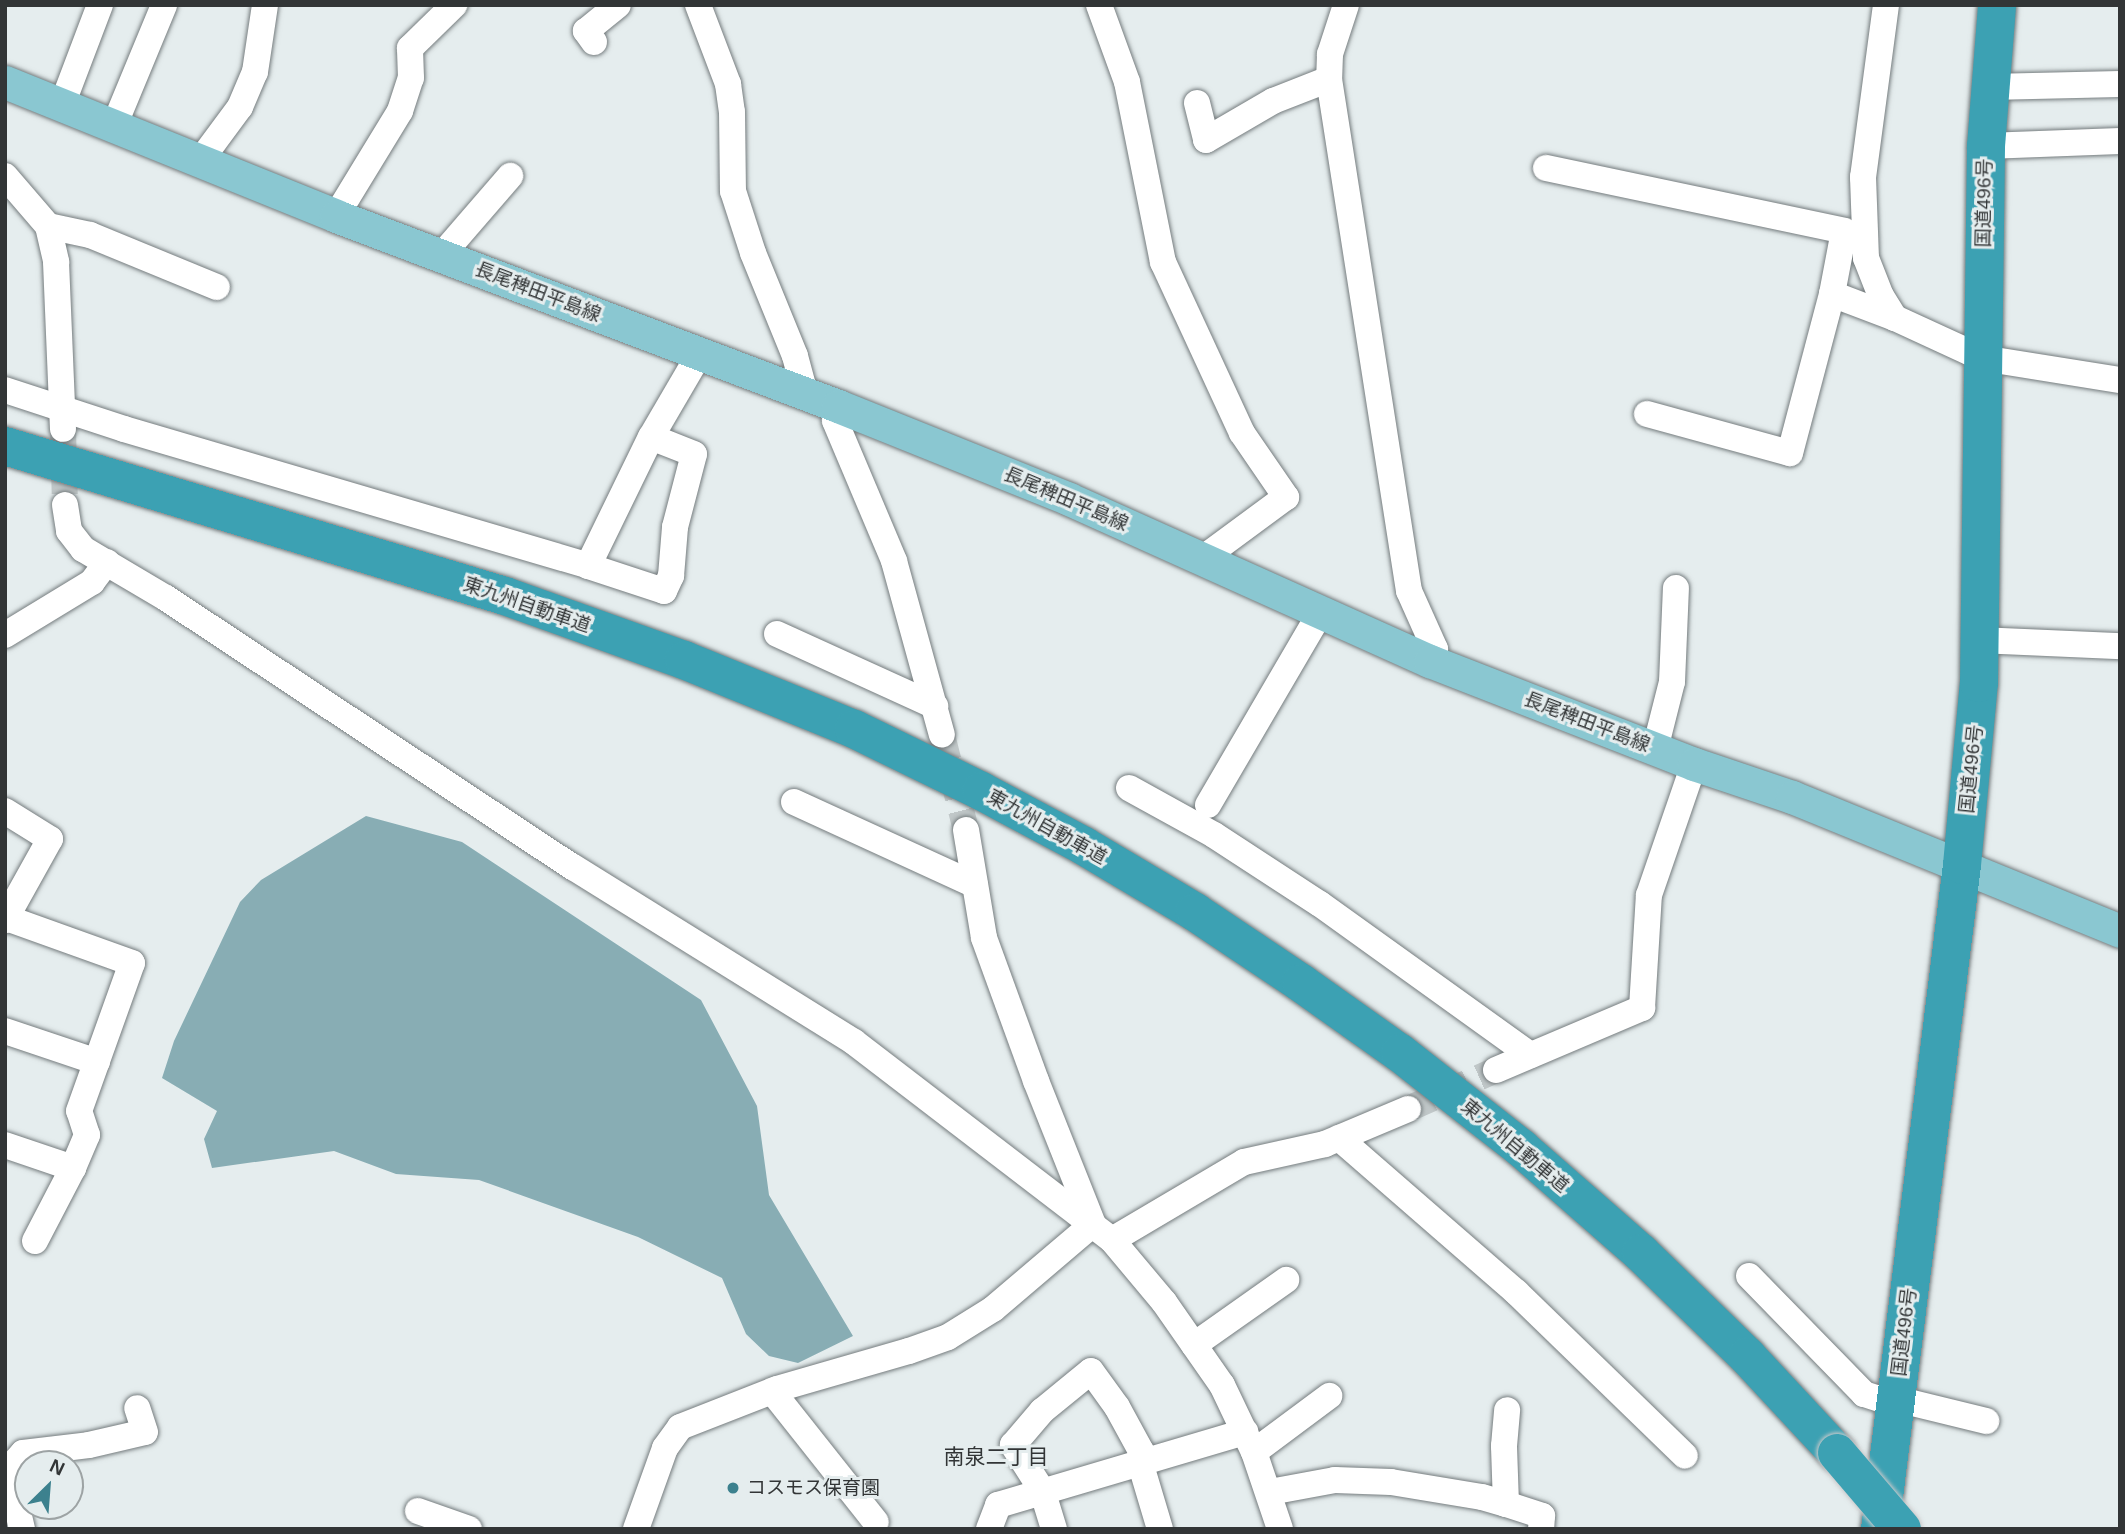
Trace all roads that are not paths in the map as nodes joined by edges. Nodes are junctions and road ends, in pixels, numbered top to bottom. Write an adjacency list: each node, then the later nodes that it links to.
1 (100, 5): 17 (street)
2 (164, 5): 18 (street)
3 (265, 5): 21 (street)
4 (454, 5): 25 (street)
5 (618, 5): 11 (street)
6 (698, 5): 35 (street)
7 (1099, 5): 42 (street)
8 (1346, 5): 12 (street)
9 (1886, 5): 30 (street)
10 (1997, 5): 15 (highway, 国道496号)
11 (585, 30)
12 (1329, 79): 16 (street); 51 (street)
13 (5, 82): 17 (main road, 長尾稗田平島線)
14 (2120, 84): 15 (street)
15 (1989, 87): 20 (highway, 国道496号)
16 (1197, 103)
17 (62, 105): 18 (main road, 長尾稗田平島線)
18 (114, 126): 21 (main road, 長尾稗田平島線)
19 (2120, 141): 20 (street)
20 (1986, 146): 32 (highway, 国道496号)
21 (200, 161): 25 (main road, 長尾稗田平島線)
22 (1546, 168): 29 (street)
23 (5, 176): 26 (street)
24 (510, 176): 27 (street)
25 (336, 216): 27 (main road, 長尾稗田平島線)
26 (48, 226): 28 (street); 38 (street)
27 (441, 256): 31 (main road, 長尾稗田平島線)
28 (217, 287)
29 (1832, 295): 30 (street); 37 (street)
30 (1895, 318): 32 (street)
31 (700, 353): 35 (main road, 長尾稗田平島線); 39 (street)
32 (1982, 358): 33 (street); 49 (highway, 国道496号)
33 (2120, 380)
34 (5, 390): 38 (street)
35 (805, 393): 36 (main road, 長尾稗田平島線)
36 (838, 406): 42 (main road, 長尾稗田平島線); 52 (street)
37 (1647, 414)
38 (63, 419): 44 (street)
39 (651, 437): 44 (street); 44 (street)
40 (5, 446): 102 (highway, 東九州自動車道, bridge)
41 (65, 505): 43 (street)
42 (1202, 559): 46 (main road, 長尾稗田平島線)
43 (107, 562): 48 (street); 73 (street)
44 (588, 566)
45 (1675, 589): 54 (street)
46 (1321, 612): 51 (main road, 長尾稗田平島線); 58 (street)
47 (777, 634): 52 (street)
48 (5, 635)
49 (1980, 640): 50 (street); 61 (highway, 国道496号)
50 (2120, 646)
51 (1430, 661): 54 (main road, 長尾稗田平島線)
52 (935, 706): 53 (street)
53 (942, 735)
54 (1655, 749): 55 (main road, 長尾稗田平島線)
55 (1694, 764): 61 (main road, 長尾稗田平島線); 66 (street)
56 (1129, 788): 66 (street)
57 (794, 802): 62 (street)
58 (1208, 805)
59 (5, 811): 63 (street)
60 (966, 830): 62 (street)
61 (1962, 865): 64 (main road, 長尾稗田平島線); 80 (highway, 国道496号)
62 (975, 885): 73 (street)
63 (6, 919): 67 (street)
64 (2120, 931)
65 (5, 1031): 67 (street)
66 (1530, 1055): 68 (street)
67 (97, 1062): 72 (street)
68 (1496, 1070)
69 (1408, 1110): 70 (street)
70 (1339, 1138): 73 (street); 85 (street)
71 (5, 1145): 72 (street)
72 (73, 1168): 74 (street)
73 (1103, 1232): 77 (street); 78 (street)
74 (35, 1241)
75 (1749, 1276): 80 (street)
76 (1286, 1280): 77 (street)
77 (1194, 1345): 84 (street)
78 (772, 1391): 92 (street); 95 (street)
79 (1329, 1396): 84 (street)
80 (1895, 1402): 83 (street); 101 (highway, 国道496号)
81 (138, 1408): 89 (street)
82 (1507, 1410): 90 (street)
83 (1986, 1421)
84 (1250, 1442): 86 (street); 88 (street)
85 (1685, 1456)
86 (1140, 1462): 87 (street); 87 (street); 98 (street)
87 (1043, 1492): 96 (street); 97 (street)
88 (1270, 1492): 90 (street); 99 (street)
89 (10, 1494): 93 (street)
90 (1506, 1504): 100 (street)
91 (418, 1511): 94 (street)
92 (876, 1522)
93 (22, 1529)
94 (469, 1529)
95 (636, 1529)
96 (989, 1529)
97 (1054, 1529)
98 (1160, 1529)
99 (1280, 1529)
100 (1541, 1529)
101 (1880, 1529)
102 (1902, 1529)

